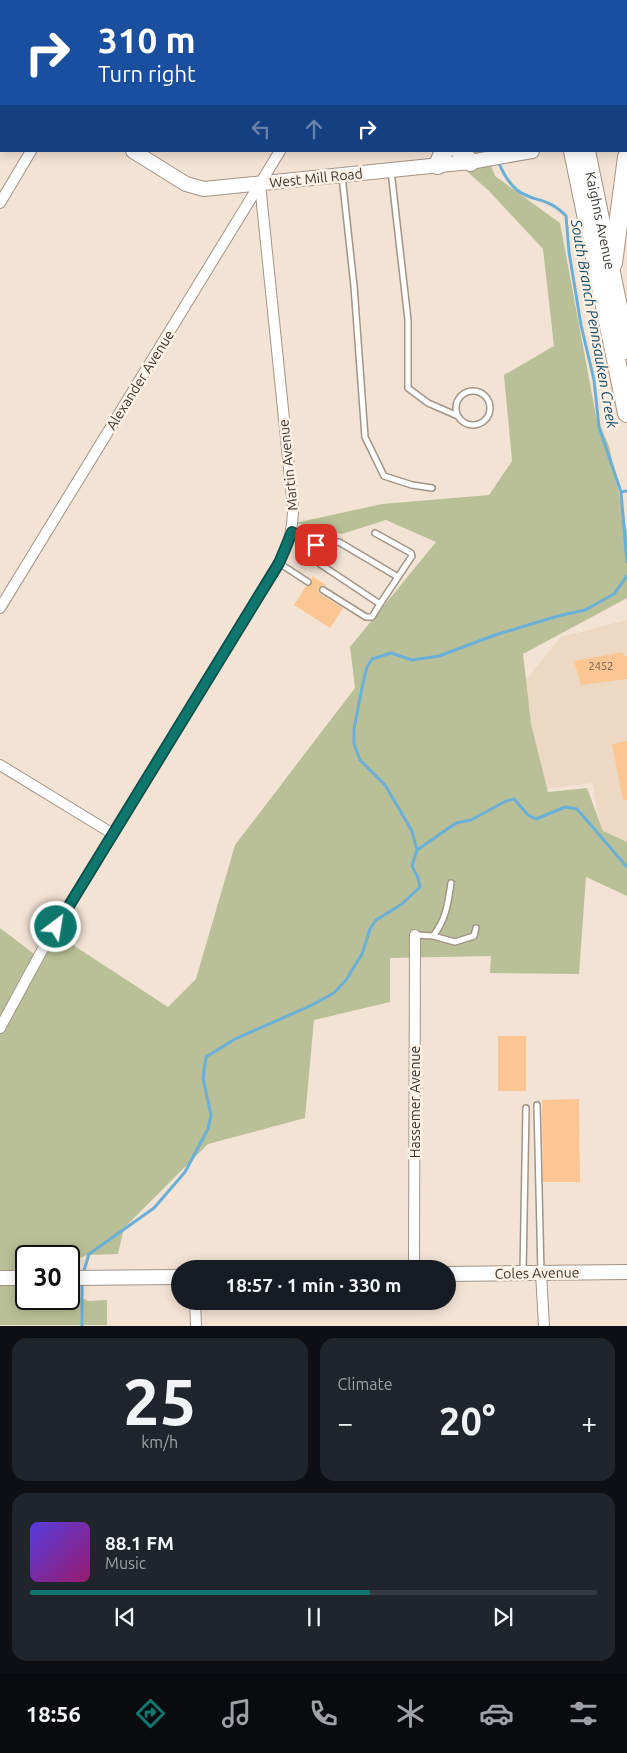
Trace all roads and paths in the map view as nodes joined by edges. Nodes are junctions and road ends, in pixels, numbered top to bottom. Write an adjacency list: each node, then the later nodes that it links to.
1 (30, 152): 13 (street)
2 (135, 152): 12 (street, West Mill Road)
3 (279, 152): 12 (street, Alexander Avenue)
4 (527, 152): 7 (street, West Mill Road)
5 (573, 152): 16 (highway, Kaighns Avenue)
6 (586, 152): 14 (highway, Kaighns Avenue)
7 (465, 156): 9 (street, West Mill Road)
8 (627, 157): 14 (highway)
9 (441, 158): 10 (street, West Mill Road)
10 (391, 170): 11 (street, West Mill Road); 17 (lane)
11 (342, 176): 12 (street, West Mill Road); 18 (lane)
12 (260, 184): 19 (street, Martin Avenue); 27 (street, Alexander Avenue)
13 (0, 203)
14 (612, 274): 15 (highway, Kaighns Avenue)
15 (627, 350)
16 (627, 413)
17 (458, 416): 17 (lane)
18 (432, 488)
19 (292, 532): 21 (lane); 22 (street, Martin Avenue)
20 (375, 533): 23 (lane)
21 (316, 545): 23 (lane); 26 (lane)
22 (279, 563): 24 (lane); 29 (street, Martin Avenue)
23 (398, 577): 26 (lane)
24 (308, 582)
25 (323, 590): 26 (lane)
26 (380, 604)
27 (0, 608)
28 (0, 765): 29 (street)
29 (112, 834): 34 (street, Martin Avenue)
30 (451, 883): 33 (lane)
31 (476, 928): 33 (lane)
32 (415, 935): 33 (lane); 37 (street, Hassemer Avenue)
33 (433, 936)
34 (0, 1028)
35 (537, 1105): 39 (lane)
36 (526, 1108): 41 (lane)
37 (414, 1260)
38 (627, 1272): 39 (street, Coles Avenue)
39 (541, 1273): 41 (street, Coles Avenue); 48 (street)
40 (456, 1274): 41 (street, Coles Avenue)
41 (523, 1274)
42 (80, 1277): 43 (street)
43 (171, 1277)
44 (0, 1278): 45 (street)
45 (15, 1278)
46 (195, 1310): 47 (street)
47 (196, 1326)
48 (544, 1326)

